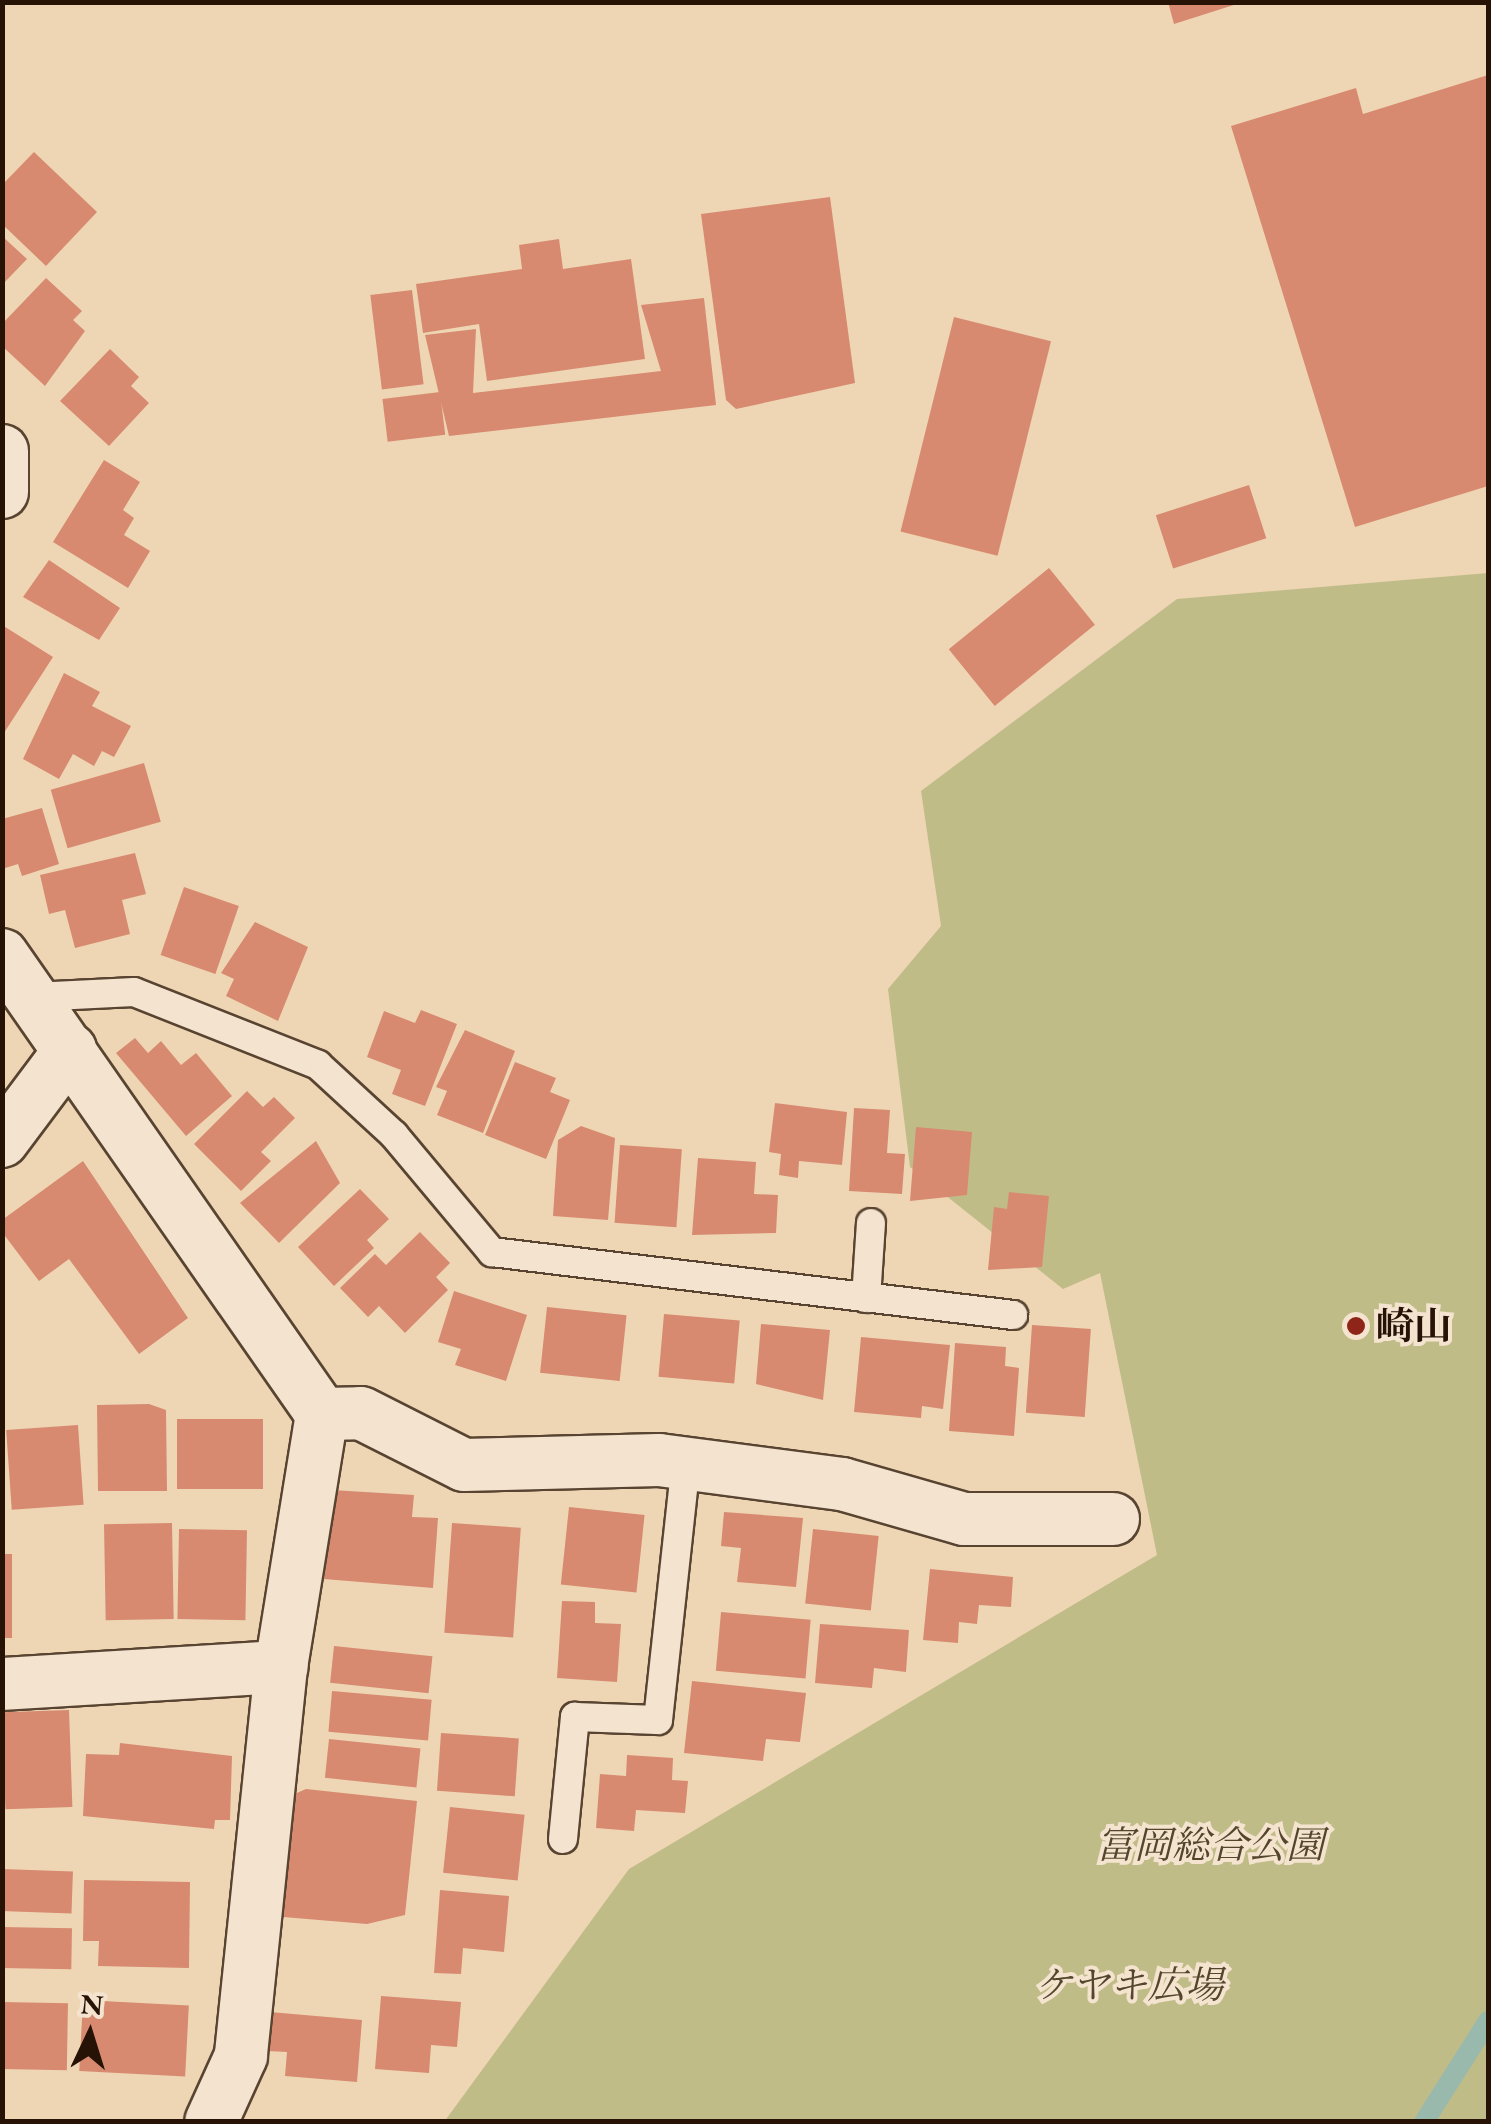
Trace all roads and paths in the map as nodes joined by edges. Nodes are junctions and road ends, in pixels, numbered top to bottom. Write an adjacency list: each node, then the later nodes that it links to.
1 (2, 451): 2 (street)
2 (2, 492)
3 (2, 954): 4 (street)
4 (33, 997): 5 (street); 8 (lane)
5 (70, 1050): 6 (street); 10 (street)
6 (2, 1141)
7 (871, 1223): 8 (lane)
8 (866, 1298): 9 (lane)
9 (1013, 1315)
10 (322, 1414): 11 (street); 13 (street)
11 (686, 1463): 12 (street); 15 (lane)
12 (1113, 1518)
13 (281, 1668): 14 (street); 16 (street)
14 (2, 1684)
15 (563, 1839)
16 (211, 2122)

